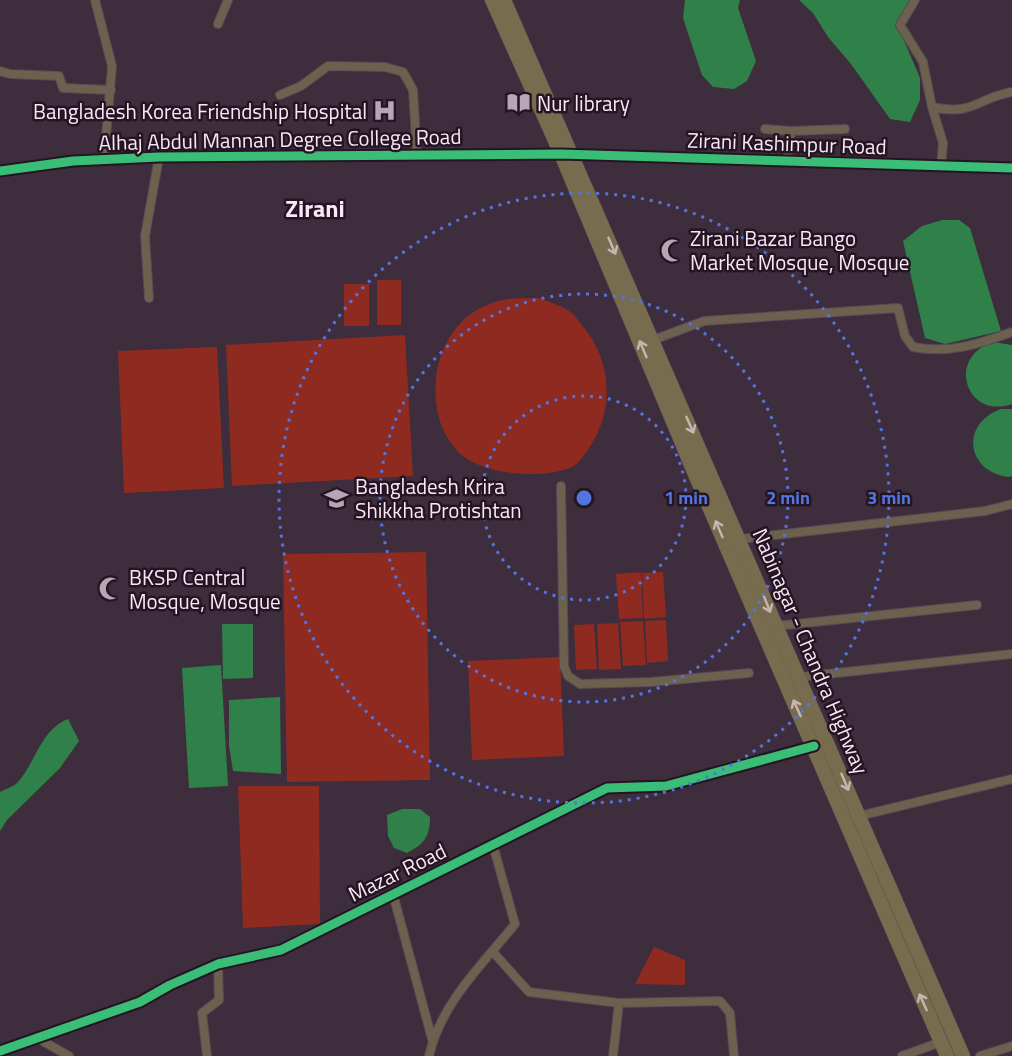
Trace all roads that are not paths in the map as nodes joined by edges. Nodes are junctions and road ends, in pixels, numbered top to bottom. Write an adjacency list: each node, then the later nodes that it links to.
1 (95, 0): 8 (street)
2 (228, 0): 6 (street)
3 (492, 0): 16 (highway, Nabinagar - Chandra Highway)
4 (504, 0): 16 (highway, Nabinagar - Chandra Highway)
5 (915, 0): 11 (street)
6 (218, 24)
7 (0, 71): 8 (street)
8 (111, 90): 18 (street)
9 (1012, 92): 11 (street)
10 (280, 95): 15 (street)
11 (932, 107): 20 (street)
12 (765, 129): 14 (street)
13 (845, 129): 14 (street)
14 (791, 131): 19 (street)
15 (417, 154): 16 (street, Alhaj Abdul Mannan Degree College Road); 17 (street, Alhaj Abdul Mannan Degree College Road)
16 (567, 154): 19 (street, Zirani Kashimpur Road); 25 (highway, Nabinagar - Chandra Highway, one-way to 25); 34 (highway, Nabinagar - Chandra Highway, one-way to 16)
17 (159, 157): 18 (street, Alhaj Abdul Mannan Degree College Road); 23 (street)
18 (104, 160): 22 (street, Alhaj Abdul Mannan Degree College Road)
19 (787, 161): 20 (street, Zirani Kashimpur Road)
20 (941, 166): 21 (street, Zirani Kashimpur Road)
21 (1012, 168)
22 (0, 171)
23 (149, 298)
24 (1012, 332): 25 (street)
25 (653, 340): 28 (highway, Nabinagar - Chandra Highway, one-way to 28)
26 (561, 486): 32 (street)
27 (1012, 504): 28 (street)
28 (740, 539): 30 (highway, Nabinagar - Chandra Highway, one-way to 30)
29 (977, 605): 30 (street)
30 (776, 626): 33 (highway, Nabinagar - Chandra Highway)
31 (1012, 654): 33 (street)
32 (749, 673)
33 (800, 677): 36 (highway, Nabinagar - Chandra Highway, one-way to 36)
34 (814, 746): 37 (street, Mazar Road); 44 (highway, Nabinagar - Chandra Highway, one-way to 34)
35 (1012, 779): 36 (street)
36 (860, 816): 54 (highway, Nabinagar - Chandra Highway)
37 (493, 845): 38 (street, Mazar Road); 39 (street)
38 (393, 894): 40 (street, Mazar Road); 43 (street)
39 (493, 952): 41 (street); 43 (street)
40 (218, 964): 42 (street, Mazar Road); 48 (street)
41 (619, 1003): 50 (street); 51 (street)
42 (39, 1039): 46 (street, Mazar Road); 47 (street)
43 (433, 1040): 49 (street)
44 (941, 1042): 52 (street); 53 (highway, Nabinagar - Chandra Highway)
45 (1012, 1046): 55 (street)
46 (0, 1051)
47 (69, 1056)
48 (207, 1056)
49 (429, 1056)
50 (613, 1056)
51 (734, 1056)
52 (902, 1056)
53 (947, 1056)
54 (963, 1056)
55 (980, 1056)

